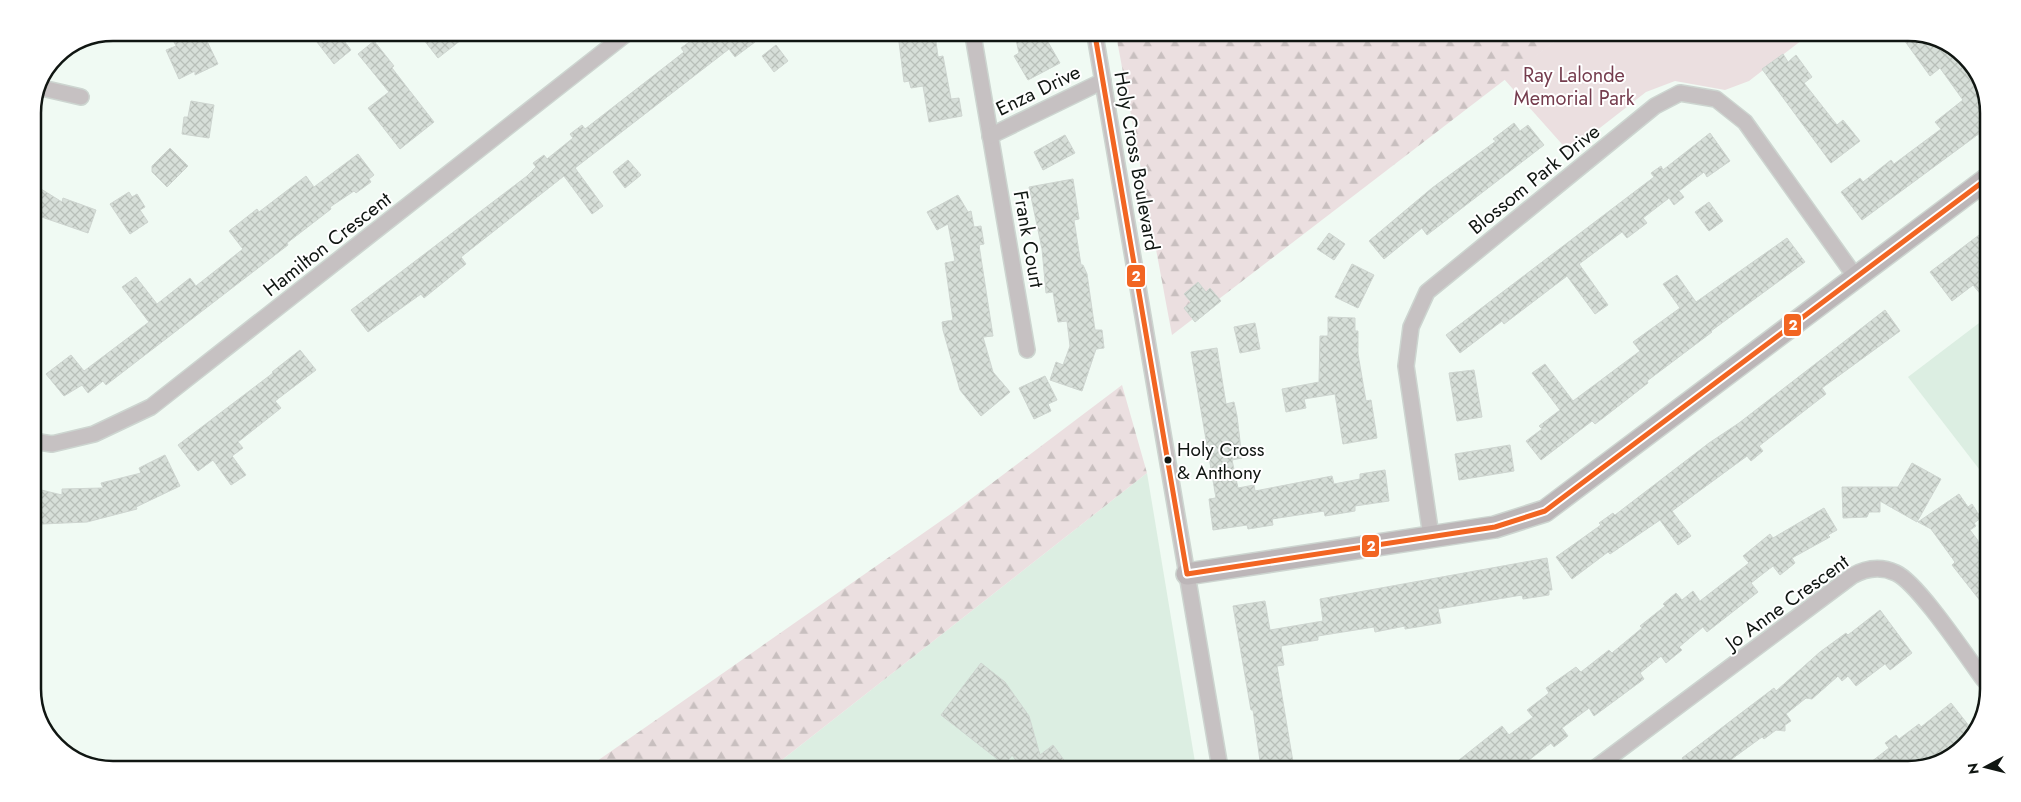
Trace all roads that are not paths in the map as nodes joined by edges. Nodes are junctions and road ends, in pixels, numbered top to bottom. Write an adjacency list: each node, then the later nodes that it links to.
1 (617, 41): 11 (street, Hamilton Crescent)
2 (974, 41): 7 (street, Frank Court)
3 (1096, 41): 4 (street, Holy Cross Boulevard)
4 (1103, 81): 7 (street, Enza Drive); 13 (street, Holy Cross Boulevard)
5 (46, 89): 6 (street)
6 (81, 97)
7 (990, 136): 10 (street, Frank Court)
8 (1980, 184): 9 (street)
9 (1857, 279): 12 (street); 12 (street, Blossom Park Drive)
10 (1028, 350)
11 (41, 442)
12 (1431, 536): 13 (street)
13 (1187, 574): 15 (street, Holy Cross Boulevard)
14 (1980, 675): 16 (street, Jo Anne Crescent)
15 (1219, 761)
16 (1605, 761)

